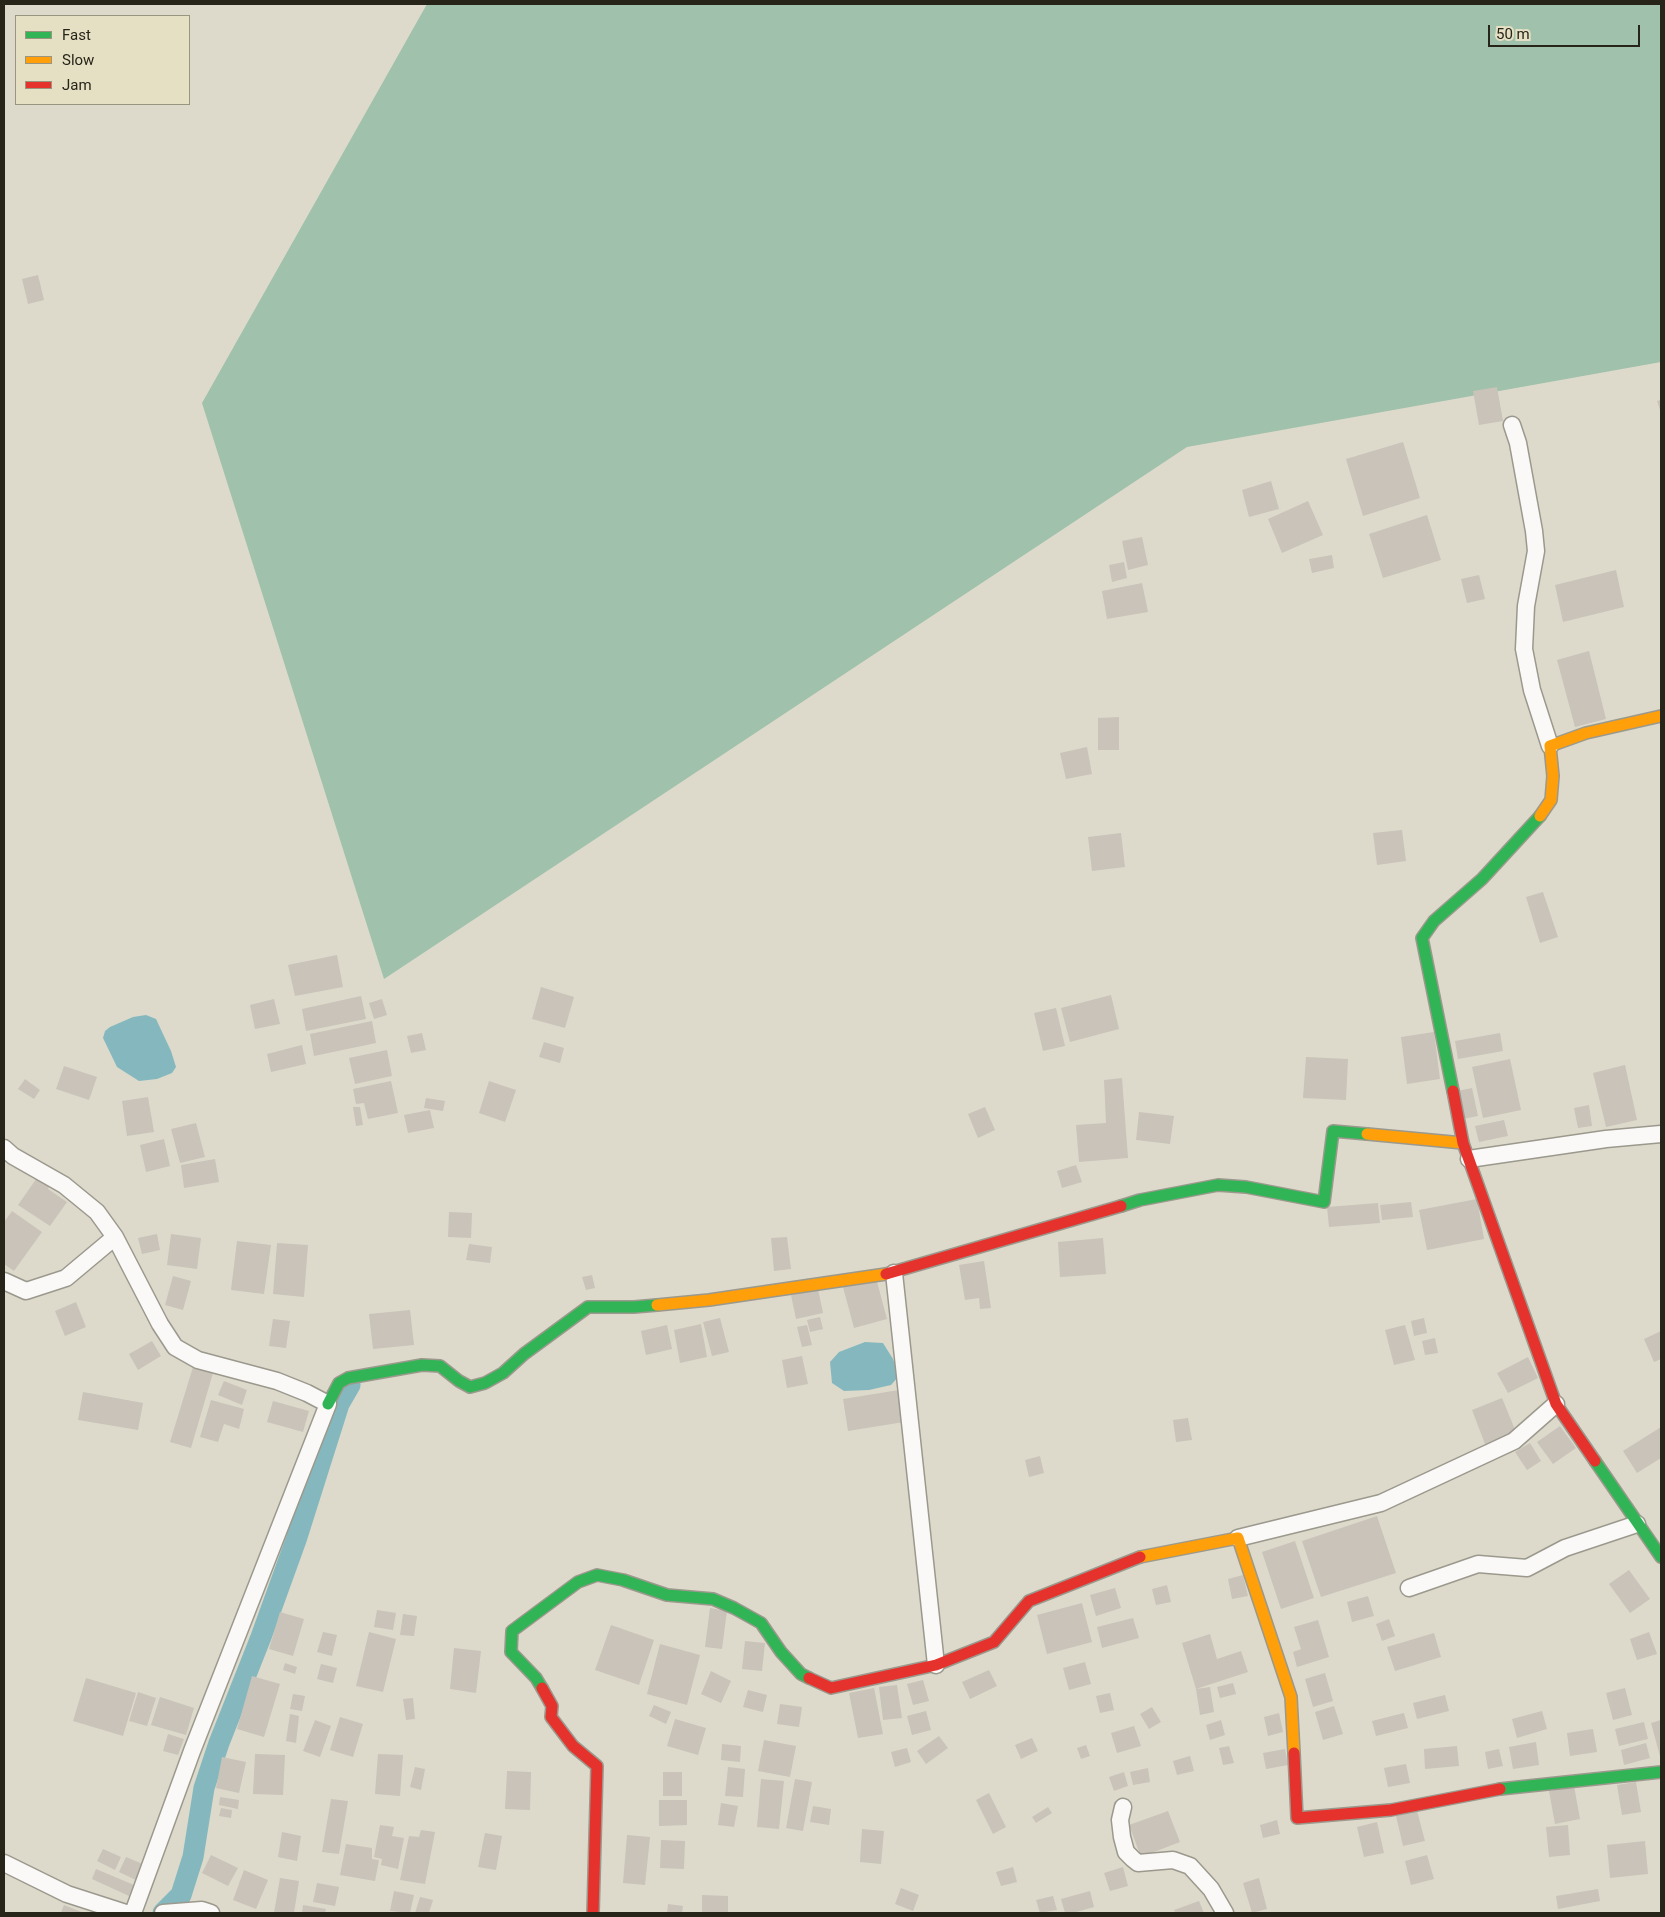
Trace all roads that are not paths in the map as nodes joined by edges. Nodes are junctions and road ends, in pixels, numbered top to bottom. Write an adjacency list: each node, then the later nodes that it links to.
1 (1512, 425): 3 (street)
2 (1661, 716): 3 (street)
3 (1550, 746): 5 (street)
4 (1661, 1134): 7 (street)
5 (1463, 1143): 7 (street); 9 (street)
6 (4, 1148): 8 (street)
7 (1469, 1159): 12 (street)
8 (115, 1238): 10 (street); 11 (street)
9 (894, 1273): 11 (street); 17 (street)
10 (4, 1281)
11 (328, 1404): 23 (street)
12 (1556, 1404): 13 (street); 14 (street)
13 (1637, 1524): 15 (street); 16 (street)
14 (1238, 1538): 17 (street); 18 (street)
15 (1661, 1557)
16 (1409, 1588)
17 (936, 1665): 25 (street)
18 (1661, 1772)
19 (1123, 1807): 26 (street)
20 (4, 1863): 22 (street)
21 (206, 1912): 24 (street)
22 (126, 1913)
23 (133, 1913)
24 (163, 1913)
25 (593, 1913)
26 (1225, 1913)

